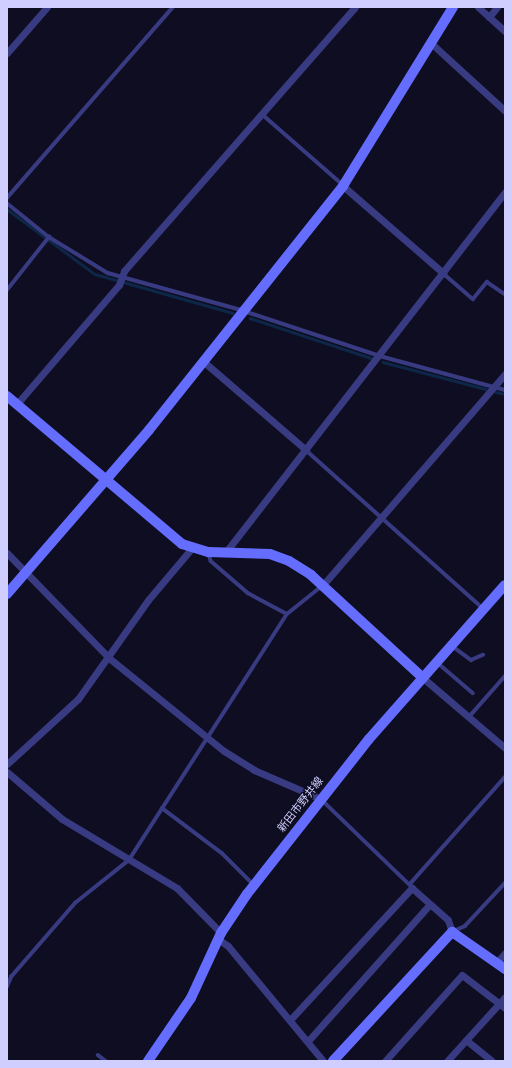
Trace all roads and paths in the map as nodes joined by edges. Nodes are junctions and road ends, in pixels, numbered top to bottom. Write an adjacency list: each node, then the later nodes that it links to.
1 (47, 7): 10 (street)
2 (174, 7): 15 (lane)
3 (354, 7): 12 (street)
4 (453, 7): 9 (street)
5 (478, 7): 7 (street)
6 (497, 7): 7 (street)
7 (489, 17): 8 (street)
8 (505, 31)
9 (432, 44): 11 (street); 13 (street)
10 (7, 53)
11 (505, 111)
12 (262, 114): 13 (lane); 19 (street)
13 (344, 186): 18 (street); 22 (street)
14 (505, 192): 18 (street)
15 (7, 198)
16 (7, 203): 17 (lane)
17 (49, 236): 19 (lane); 20 (lane)
18 (443, 273): 21 (lane); 23 (street)
19 (121, 277): 22 (lane); 29 (street)
20 (7, 290)
21 (505, 294)
22 (245, 312): 23 (lane); 24 (street)
23 (380, 356): 26 (lane); 30 (street)
24 (204, 362): 30 (street); 31 (street)
25 (505, 374): 26 (street)
26 (493, 387): 27 (lane); 32 (street)
27 (505, 390)
28 (7, 396): 29 (street)
29 (16, 405): 31 (street)
30 (306, 450): 32 (lane); 36 (street)
31 (107, 479): 33 (street); 37 (street)
32 (381, 518): 39 (street); 41 (lane)
33 (192, 548): 34 (street); 45 (street)
34 (209, 552): 36 (street); 42 (lane)
35 (7, 553): 37 (street)
36 (226, 553): 39 (street)
37 (26, 572): 40 (street); 45 (street)
38 (505, 585): 41 (street, 新田市野井線)
39 (322, 586): 42 (lane); 48 (street)
40 (7, 594)
41 (484, 608): 43 (street, 新田市野井線)
42 (287, 614): 51 (lane)
43 (452, 646): 44 (lane); 46 (street, 新田市野井線)
44 (482, 655)
45 (110, 658): 51 (street); 53 (street)
46 (437, 662): 48 (street, 新田市野井線); 49 (lane)
47 (505, 676): 50 (lane)
48 (424, 678): 50 (street); 56 (street, 新田市野井線)
49 (473, 693)
50 (469, 717): 52 (street)
51 (208, 738): 56 (street); 57 (lane)
52 (505, 748)
53 (7, 764)
54 (7, 772): 58 (street)
55 (505, 777): 61 (lane)
56 (321, 799): 60 (street, 新田市野井線); 61 (lane)
57 (162, 808): 58 (lane); 60 (lane)
58 (129, 860): 64 (street); 68 (lane)
59 (505, 883): 63 (lane)
60 (254, 885): 64 (street, 新田市野井線)
61 (411, 886): 62 (street); 71 (street)
62 (430, 904): 63 (street); 73 (street)
63 (452, 932): 66 (street); 78 (street)
64 (220, 936): 71 (street); 76 (street, 新田市野井線)
65 (505, 953): 66 (street)
66 (496, 963): 67 (street)
67 (505, 969)
68 (7, 987)
69 (505, 997): 70 (street)
70 (502, 1006): 72 (street); 79 (street)
71 (290, 1020): 73 (street)
72 (466, 1040): 80 (street); 81 (street)
73 (308, 1041): 77 (street)
74 (98, 1055): 75 (lane)
75 (106, 1061)
76 (148, 1061)
77 (323, 1061)
78 (333, 1061)
79 (385, 1061)
80 (447, 1061)
81 (492, 1061)

